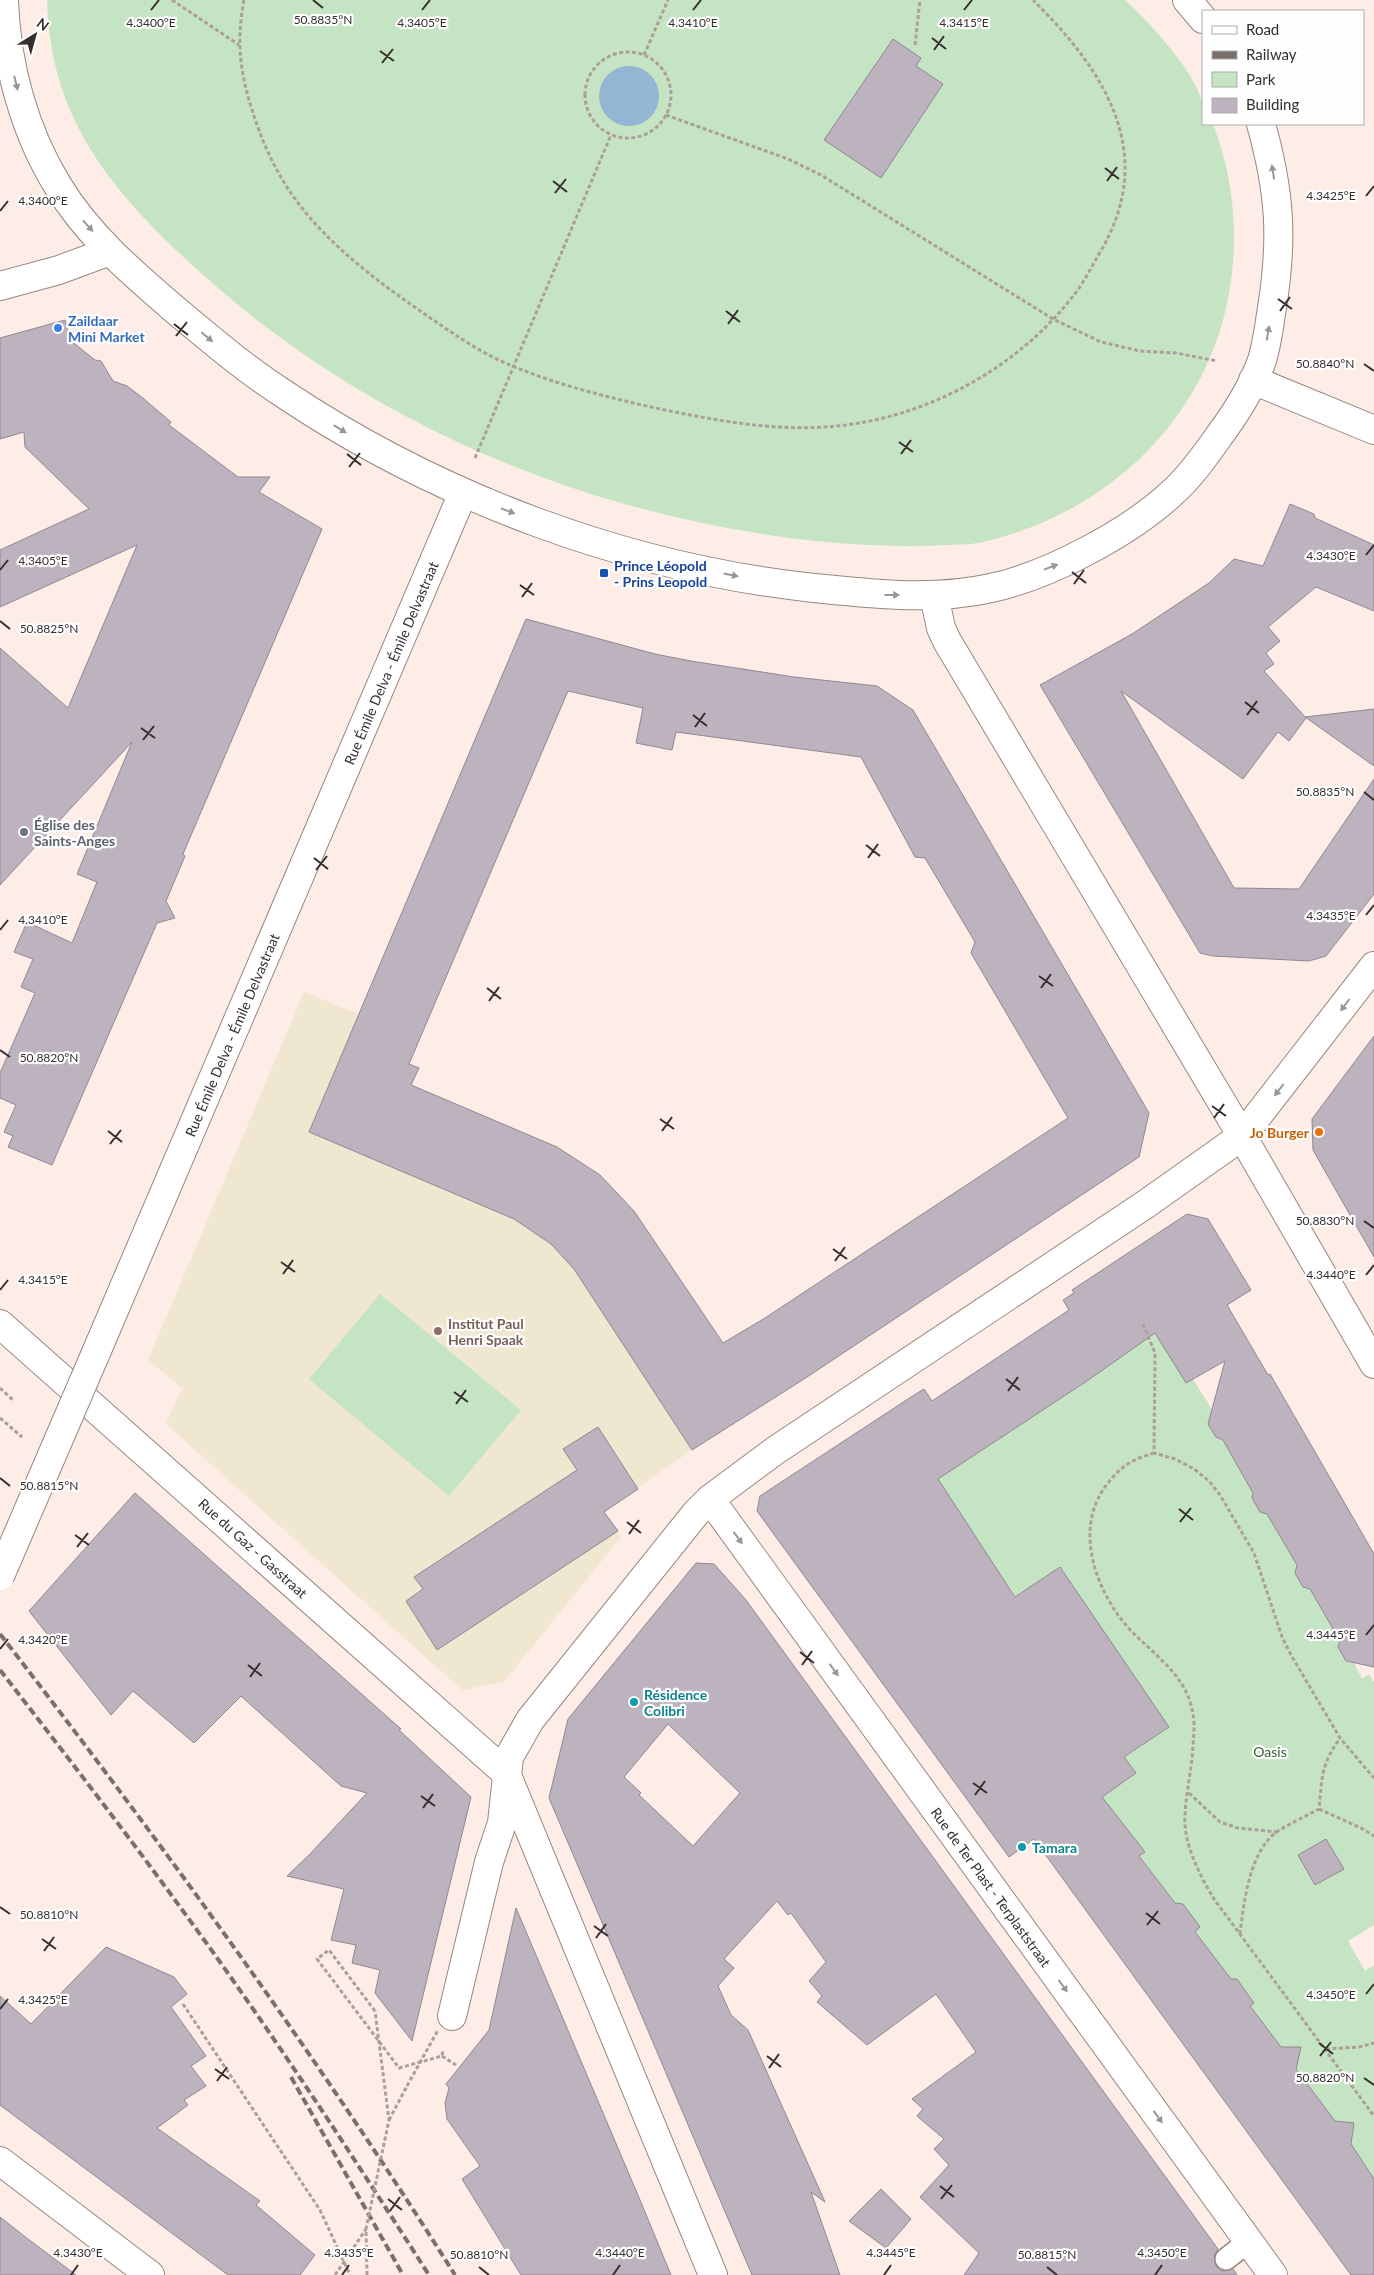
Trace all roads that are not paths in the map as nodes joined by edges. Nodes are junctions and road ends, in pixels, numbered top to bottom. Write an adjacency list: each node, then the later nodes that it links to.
1 (4, 0): 5 (street, one-way to 5)
2 (1187, 0): 3 (street)
3 (1202, 18)
4 (1260, 125): 7 (street, one-way to 4)
5 (110, 250): 6 (street); 9 (street, one-way to 9)
6 (0, 286)
7 (1253, 380): 8 (street); 10 (street, one-way to 7)
8 (1374, 430)
9 (463, 494): 10 (street, one-way to 10); 16 (street, Rue Émile Delva - Émile Delvastraat, bridge)
10 (934, 595): 12 (street)
11 (1374, 966): 12 (street, one-way to 12)
12 (1242, 1136): 14 (street); 15 (street)
13 (0, 1324): 17 (street, Rue du Gaz - Gasstraat)
14 (1374, 1364)
15 (710, 1499): 17 (street); 20 (street, Rue de Ter Plast - Terplaststraat, one-way to 20)
16 (0, 1576)
17 (506, 1774): 18 (street); 23 (street)
18 (445, 2023)
19 (0, 2161): 22 (street)
20 (1248, 2242): 21 (lane); 24 (street, Rue de Ter Plast - Terplaststraat)
21 (1226, 2259)
22 (150, 2275)
23 (712, 2275)
24 (1273, 2275)

